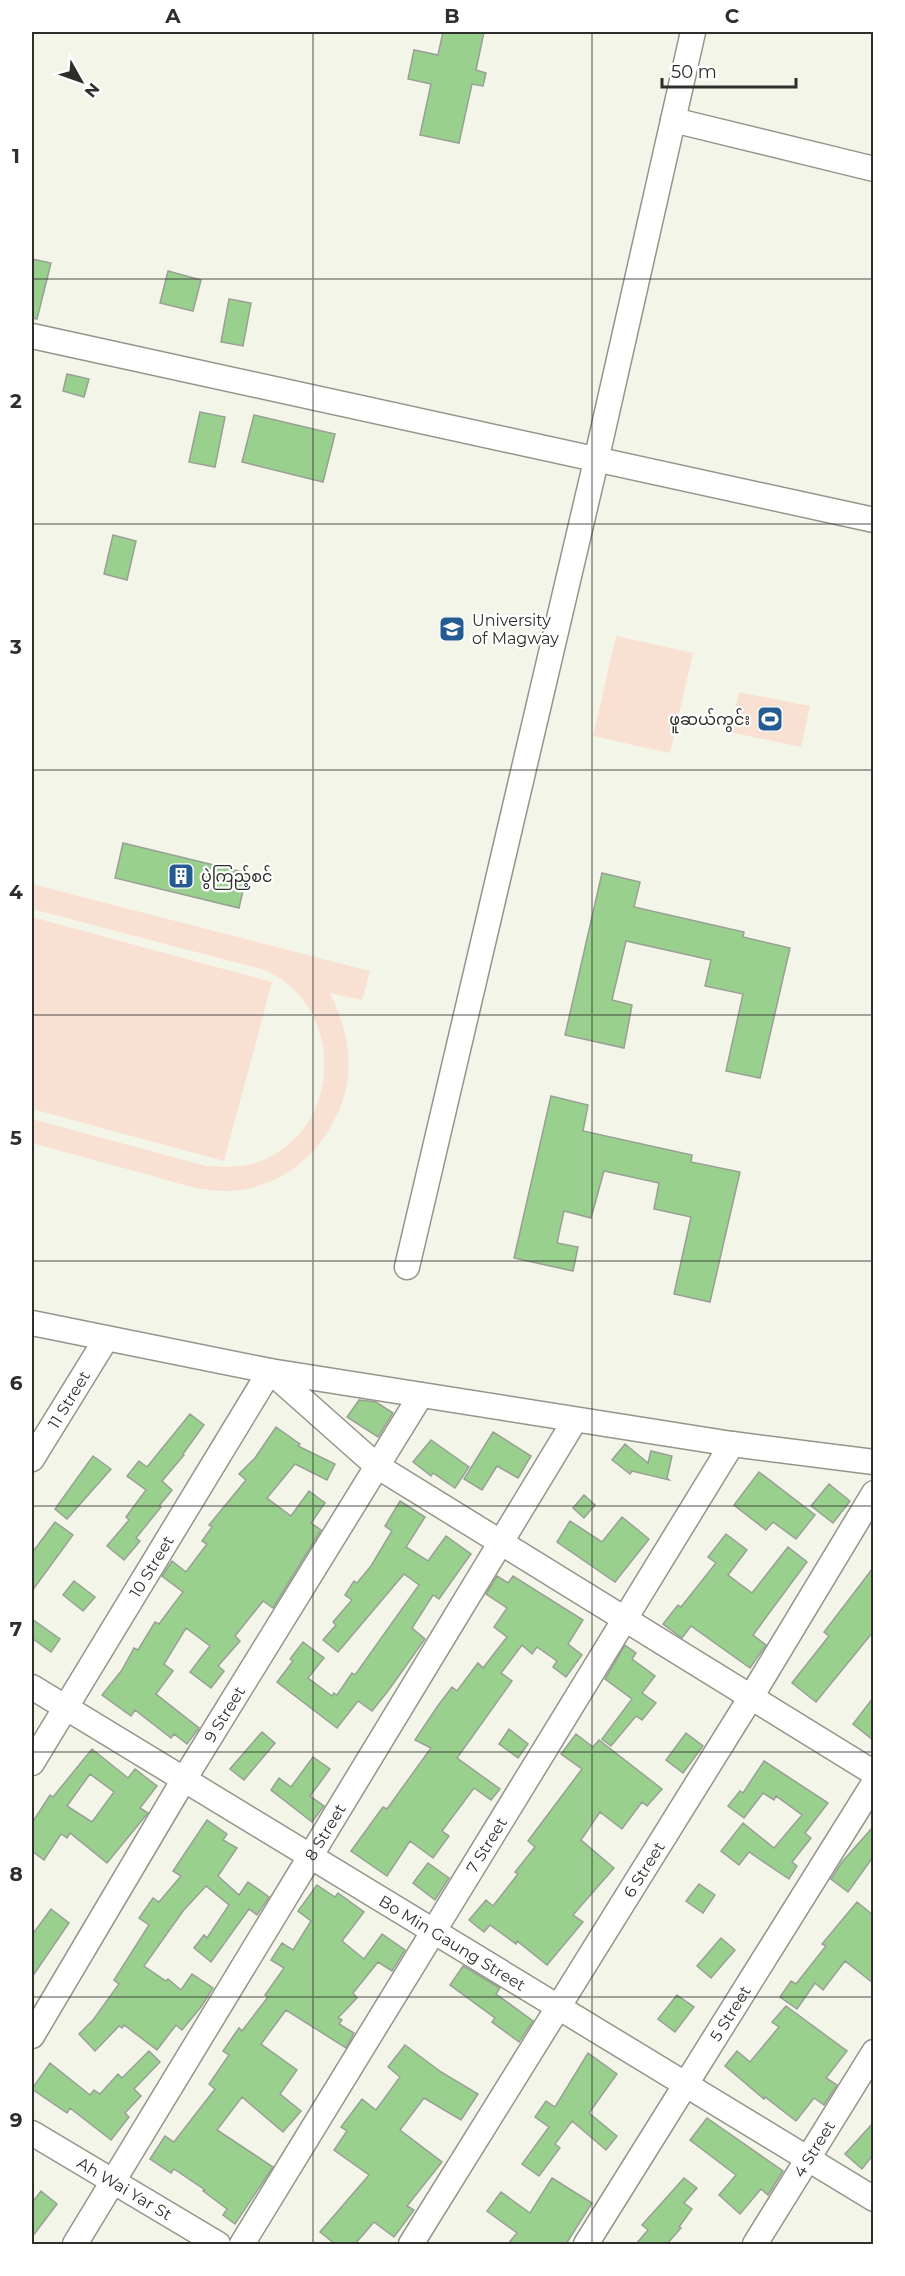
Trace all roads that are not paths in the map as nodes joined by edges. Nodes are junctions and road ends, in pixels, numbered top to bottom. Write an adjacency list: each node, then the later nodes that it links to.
1 (693, 32): 2 (street)
2 (673, 120): 3 (street); 5 (street)
3 (873, 169)
4 (32, 336): 5 (street)
5 (596, 461): 6 (street); 7 (street)
6 (873, 520)
7 (407, 1267)
8 (32, 1323): 9 (street)
9 (106, 1339): 10 (street); 14 (street, 11 Street)
10 (270, 1371): 11 (street); 16 (street); 22 (street, 10 Street)
11 (421, 1395): 12 (street); 16 (street, 9 Street)
12 (575, 1420): 13 (street); 18 (street, 8 Street)
13 (732, 1444): 15 (street); 19 (street, 7 Street)
14 (32, 1459)
15 (873, 1462)
16 (377, 1466): 18 (street); 25 (street, 9 Street)
17 (873, 1493): 21 (street, 6 Street)
18 (501, 1542): 19 (street); 27 (street, 8 Street)
19 (625, 1619): 21 (street); 28 (street, 7 Street)
20 (32, 1687): 22 (street, Bo Min Gaung Street)
21 (751, 1697): 24 (street); 29 (street, 6 Street)
22 (65, 1707): 23 (street, 10 Street); 25 (street, Bo Min Gaung Street)
23 (32, 1763)
24 (873, 1773)
25 (183, 1781): 27 (street, Bo Min Gaung Street); 30 (street, 9 Street)
26 (873, 1783): 32 (street, 5 Street)
27 (309, 1857): 28 (street, Bo Min Gaung Street); 35 (street, 8 Street)
28 (433, 1932): 29 (street, Bo Min Gaung Street); 39 (street, 7 Street)
29 (559, 2008): 32 (street, Bo Min Gaung Street); 40 (street, 6 Street)
30 (32, 2036)
31 (873, 2052): 34 (street, 4 Street)
32 (686, 2085): 34 (street, Bo Min Gaung Street); 41 (street, 5 Street)
33 (32, 2133): 35 (street, Ah Wai Yar St)
34 (808, 2159): 36 (street, Bo Min Gaung Street); 42 (street, 4 Street)
35 (113, 2182): 37 (street, 8 Street); 38 (street, Ah Wai Yar St)
36 (873, 2199)
37 (75, 2244)
38 (218, 2244)
39 (242, 2244)
40 (411, 2244)
41 (586, 2244)
42 (755, 2244)

